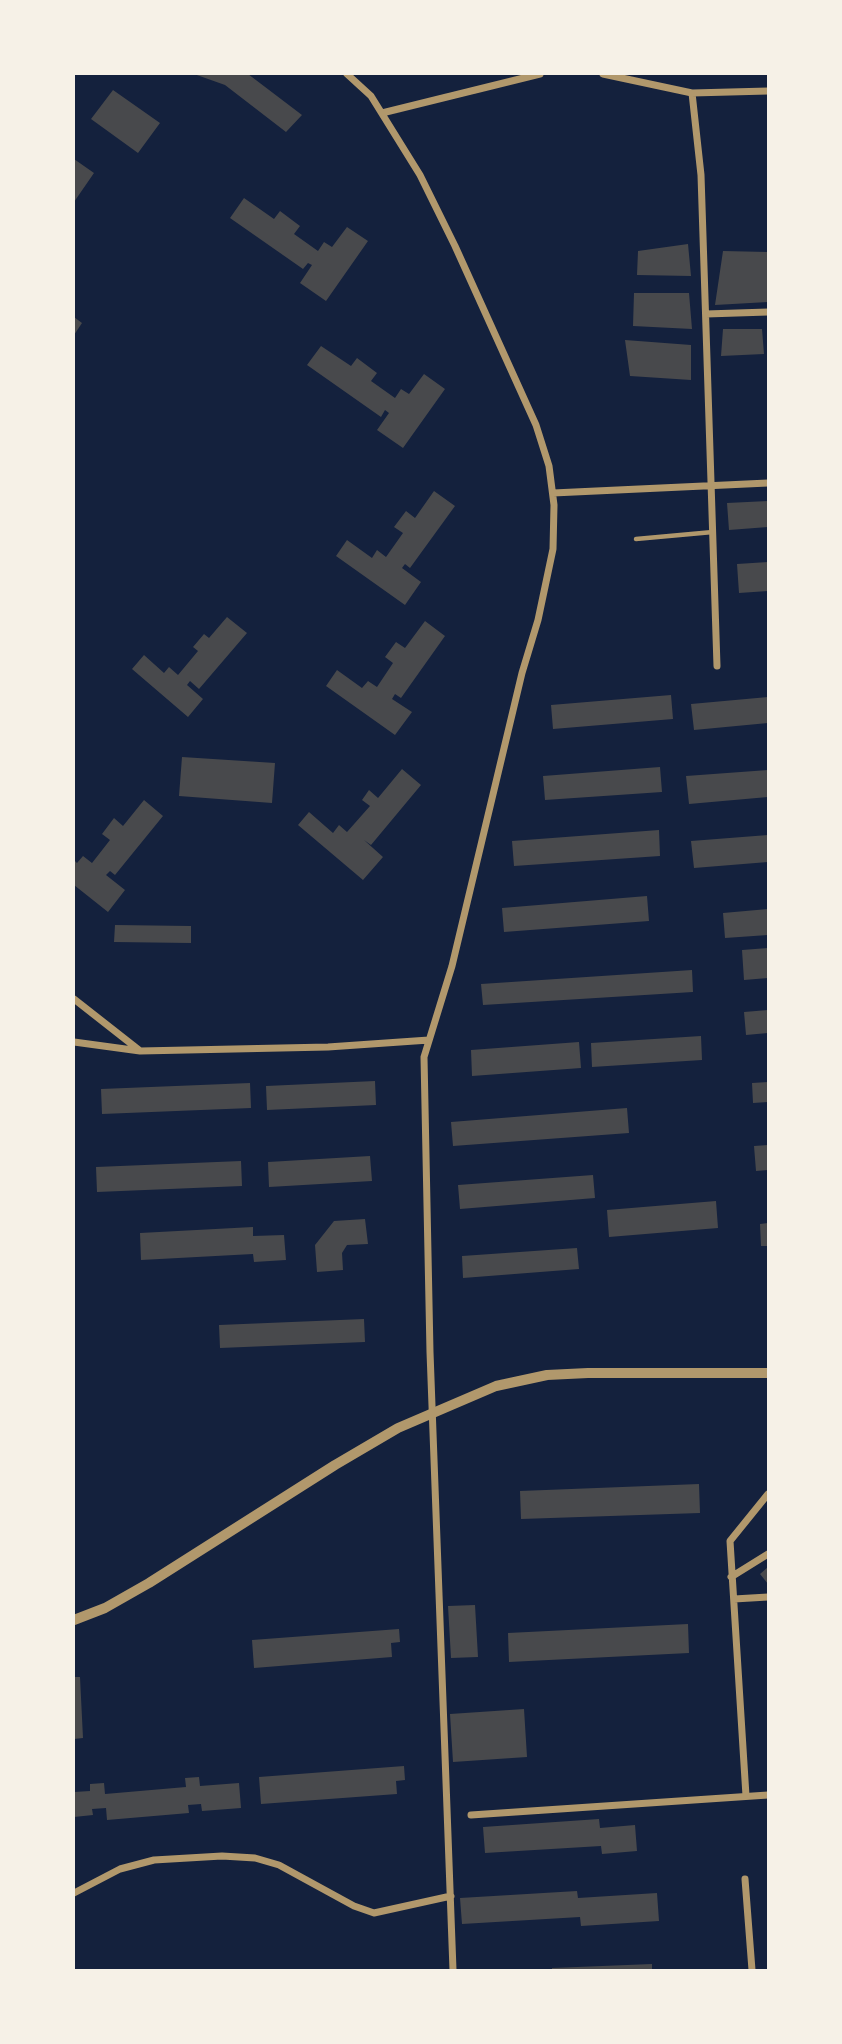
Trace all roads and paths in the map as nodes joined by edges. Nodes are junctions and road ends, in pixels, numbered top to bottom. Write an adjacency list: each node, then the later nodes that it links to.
1 (347, 74): 6 (street)
2 (540, 74): 6 (street)
3 (603, 74): 5 (street)
4 (768, 91): 5 (street)
5 (692, 93): 8 (street)
6 (382, 113): 11 (street)
7 (768, 312): 8 (street)
8 (706, 314): 10 (street)
9 (768, 483): 10 (street)
10 (713, 486): 11 (street); 12 (street)
11 (553, 493): 16 (street)
12 (714, 532): 13 (lane); 14 (street)
13 (636, 539)
14 (717, 666)
15 (74, 999): 18 (street)
16 (429, 1041): 18 (street); 20 (street)
17 (74, 1042): 18 (street)
18 (140, 1051)
19 (768, 1373): 20 (street)
20 (434, 1413): 26 (street); 32 (street)
21 (768, 1494): 23 (street)
22 (768, 1554): 23 (street)
23 (731, 1577): 25 (street)
24 (768, 1597): 25 (street)
25 (734, 1599): 28 (street)
26 (74, 1620)
27 (768, 1795): 28 (street)
28 (746, 1796): 29 (street)
29 (471, 1815)
30 (745, 1879): 34 (street)
31 (74, 1893): 32 (street)
32 (451, 1896): 33 (street)
33 (453, 1970)
34 (752, 1970)

